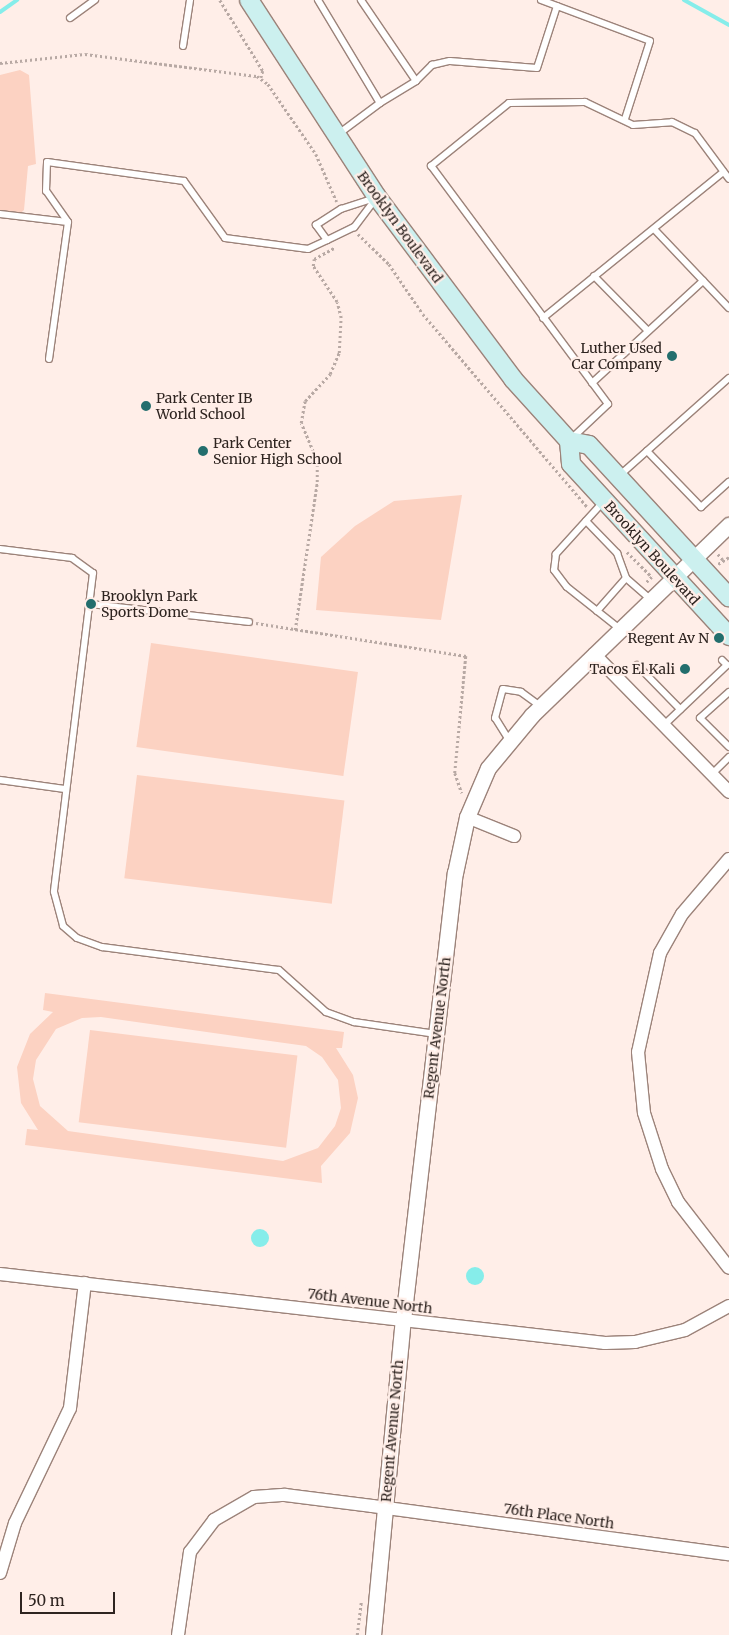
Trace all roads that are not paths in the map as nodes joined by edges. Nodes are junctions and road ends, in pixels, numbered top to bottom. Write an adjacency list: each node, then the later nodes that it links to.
1 (95, 0): 8 (lane)
2 (190, 0): 9 (lane)
3 (249, 0): 13 (main road, Brooklyn Boulevard)
4 (318, 0): 11 (lane)
5 (361, 0): 10 (lane)
6 (541, 0): 7 (lane)
7 (558, 6): 10 (lane); 12 (lane)
8 (70, 18)
9 (183, 46)
10 (416, 81): 11 (lane)
11 (380, 103): 13 (lane)
12 (625, 120): 14 (lane); 24 (lane)
13 (336, 136): 16 (main road, Brooklyn Boulevard)
14 (723, 172): 15 (lane); 19 (lane)
15 (729, 179)
16 (377, 198): 20 (lane); 20 (lane); 29 (main road, Brooklyn Boulevard)
17 (0, 214): 18 (lane)
18 (68, 222): 20 (lane); 26 (lane)
19 (654, 229): 21 (lane); 22 (lane)
20 (328, 240)
21 (594, 276): 24 (lane); 25 (lane)
22 (703, 281): 23 (lane); 25 (lane)
23 (729, 308)
24 (543, 318): 28 (lane)
25 (648, 331): 28 (lane)
26 (49, 359)
27 (729, 378): 30 (lane)
28 (592, 383): 29 (lane)
29 (568, 442): 31 (main road, Brooklyn Boulevard); 33 (main road, Brooklyn Boulevard)
30 (647, 451): 31 (lane); 32 (lane)
31 (617, 477): 37 (main road, Brooklyn Boulevard)
32 (729, 482)
33 (604, 500): 34 (lane); 38 (main road, Brooklyn Boulevard)
34 (586, 520): 39 (lane); 43 (lane)
35 (729, 525): 37 (street, Regent Avenue North)
36 (0, 549): 42 (lane)
37 (691, 558): 38 (street, Regent Avenue North); 40 (main road, Brooklyn Boulevard)
38 (671, 577): 41 (street, Regent Avenue North); 46 (main road, Brooklyn Boulevard)
39 (626, 578): 41 (lane); 43 (lane)
40 (729, 597)
41 (650, 599): 45 (street, Regent Avenue North)
42 (90, 604): 44 (lane); 59 (lane)
43 (597, 611): 45 (lane)
44 (249, 622)
45 (620, 629): 47 (street, Regent Avenue North)
46 (729, 636)
47 (594, 654): 51 (street, Regent Avenue North); 53 (street)
48 (722, 660): 52 (lane)
49 (637, 665): 52 (lane)
50 (728, 693): 55 (lane)
51 (540, 706): 54 (street, Regent Avenue North); 54 (lane)
52 (680, 709): 53 (lane)
53 (664, 725): 57 (street)
54 (509, 740): 61 (street, Regent Avenue North)
55 (729, 746)
56 (729, 757): 57 (lane)
57 (712, 774): 60 (street)
58 (0, 780): 59 (lane)
59 (66, 789): 64 (lane)
60 (729, 792)
61 (469, 810): 62 (street); 64 (street, Regent Avenue North)
62 (514, 836)
63 (729, 859): 65 (street)
64 (436, 1034): 69 (street, Regent Avenue North)
65 (729, 1268)
66 (0, 1274): 67 (street, 76th Avenue North)
67 (85, 1283): 69 (street, 76th Avenue North); 72 (street)
68 (729, 1306): 69 (street, 76th Avenue North)
69 (403, 1320): 70 (street, Regent Avenue North)
70 (385, 1507): 71 (street, 76th Place North); 73 (street, 76th Place North); 74 (street, Regent Avenue North)
71 (729, 1554)
72 (0, 1573)
73 (178, 1635)
74 (373, 1635)

